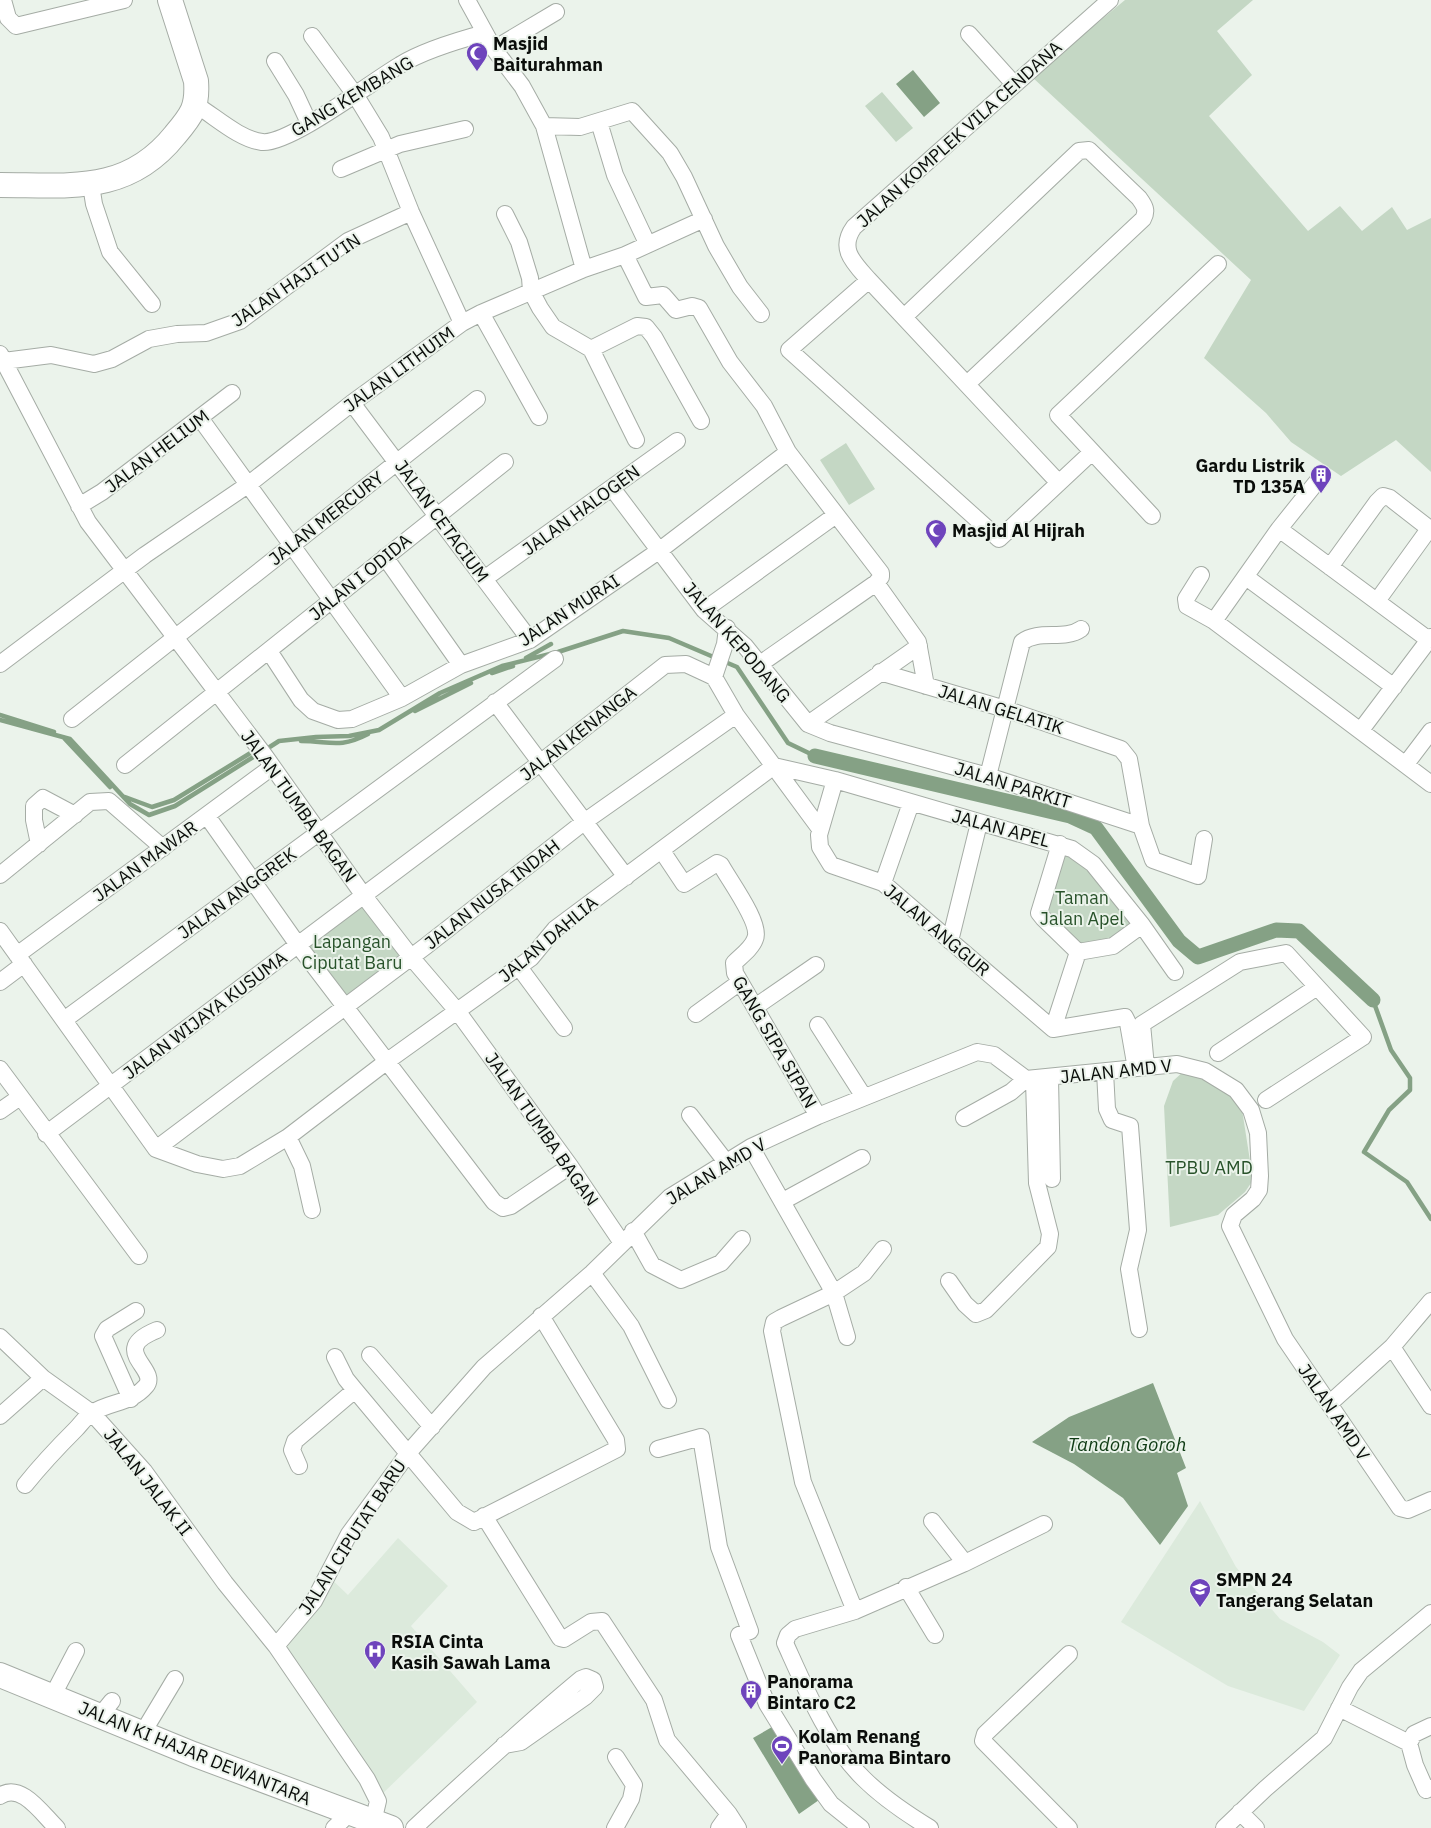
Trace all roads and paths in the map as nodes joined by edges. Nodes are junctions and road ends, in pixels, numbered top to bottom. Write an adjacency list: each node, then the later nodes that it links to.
1 (3, 0): 2 (street)
2 (124, 0)
3 (170, 0): 14 (main road)
4 (467, 0): 7 (street)
5 (1110, 0): 12 (street, JALAN KOMPLEK VILA CENDANA)
6 (556, 12): 10 (street)
7 (486, 33): 10 (street); 13 (street, GANG KEMBANG)
8 (969, 34): 12 (street)
9 (312, 36): 13 (street)
10 (494, 49): 17 (street)
11 (275, 61): 16 (street)
12 (1014, 84): 30 (street, JALAN KOMPLEK VILA CENDANA)
13 (356, 96): 16 (street, GANG KEMBANG); 19 (street)
14 (196, 106): 16 (street, GANG KEMBANG); 22 (main road)
15 (599, 122): 17 (street); 25 (street); 26 (street)
16 (309, 123)
17 (544, 126): 29 (street)
18 (466, 129): 19 (street)
19 (388, 150): 20 (street); 23 (street)
20 (341, 169)
21 (0, 185): 22 (main road)
22 (90, 185): 32 (street)
23 (411, 212): 36 (street); 38 (street, JALAN HAJI TU’IN)
24 (505, 214): 31 (street)
25 (704, 219): 26 (street, JALAN LITHUIM); 34 (street)
26 (647, 243): 27 (street, JALAN LITHUIM)
27 (625, 255): 29 (street, JALAN LITHUIM); 48 (street)
28 (1218, 264): 49 (street)
29 (584, 269): 31 (street, JALAN LITHUIM)
30 (869, 280): 35 (street, JALAN KOMPLEK VILA CENDANA); 53 (street)
31 (531, 291): 33 (street, JALAN LITHUIM); 37 (street)
32 (152, 304)
33 (481, 312): 36 (street, JALAN LITHUIM); 43 (street)
34 (761, 314)
35 (904, 317): 39 (street, JALAN KOMPLEK VILA CENDANA); 39 (street)
36 (462, 323): 42 (street, JALAN LITHUIM)
37 (591, 349): 45 (street); 46 (street)
38 (2, 357): 56 (street, JALAN TUMBA BAGAN)
39 (967, 384): 53 (street, JALAN KOMPLEK VILA CENDANA)
40 (232, 392): 44 (street, JALAN HELIUM)
41 (477, 399): 50 (street, JALAN MERCURY)
42 (352, 402): 50 (street, JALAN CETACIUM); 54 (street, JALAN LITHUIM)
43 (539, 417)
44 (200, 418): 54 (street); 56 (street, JALAN HELIUM)
45 (702, 421)
46 (636, 440)
47 (677, 441): 55 (street, JALAN HALOGEN)
48 (788, 452): 58 (street); 63 (street, JALAN MURAI)
49 (1092, 452): 53 (street); 59 (street)
50 (398, 461): 57 (street, JALAN CETACIUM); 62 (street, JALAN MERCURY)
51 (505, 462): 57 (street, JALAN I ODIDA)
52 (1319, 479): 60 (street)
53 (1059, 482)
54 (249, 484): 62 (street); 66 (street, JALAN LITHUIM)
55 (612, 488): 63 (street, JALAN KEPODANG); 69 (street, JALAN HALOGEN)
56 (79, 506): 66 (street, JALAN TUMBA BAGAN)
57 (438, 514): 64 (street, JALAN I ODIDA); 69 (street, JALAN CETACIUM)
58 (836, 515): 70 (street); 73 (street)
59 (1152, 516)
60 (1279, 529): 65 (street); 68 (street)
61 (1430, 530): 65 (street); 72 (street)
62 (292, 544): 71 (street); 77 (street, JALAN MERCURY)
63 (660, 550): 73 (street, JALAN KEPODANG); 79 (street, JALAN MURAI)
64 (385, 557): 71 (street, JALAN I ODIDA); 85 (street)
65 (1330, 567): 72 (street)
66 (124, 571): 77 (street, JALAN TUMBA BAGAN); 83 (street, JALAN LITHUIM)
67 (1201, 575): 74 (street)
68 (1246, 577): 74 (street); 89 (street)
69 (484, 579): 79 (street, JALAN CETACIUM)
70 (879, 579): 80 (street); 84 (street)
71 (332, 600): 81 (street, JALAN I ODIDA); 91 (street)
72 (1377, 601): 78 (street)
73 (704, 610): 75 (street, JALAN KEPODANG)
74 (1214, 621): 97 (street)
75 (727, 628): 84 (street, JALAN KEPODANG); 86 (street)
76 (1082, 629): 93 (street)
77 (174, 638): 90 (street, JALAN TUMBA BAGAN); 95 (street, JALAN MERCURY)
78 (1430, 638): 89 (street)
79 (530, 640): 85 (street, JALAN MURAI)
80 (919, 646): 87 (street); 88 (street)
81 (269, 651): 90 (street, JALAN I ODIDA); 91 (street, JALAN MURAI)
82 (555, 659): 92 (street, JALAN ANGGREK)
83 (0, 664)
84 (760, 664): 96 (street, JALAN KEPODANG)
85 (462, 665): 91 (street, JALAN MURAI)
86 (716, 671): 94 (street); 100 (street, JALAN KENANGA)
87 (880, 672): 88 (street, JALAN GELATIK); 96 (street)
88 (926, 686): 93 (street, JALAN GELATIK)
89 (1394, 686): 97 (street)
90 (216, 693): 99 (street, JALAN TUMBA BAGAN); 102 (street, JALAN I ODIDA)
91 (402, 698)
92 (495, 702): 100 (street); 114 (street, JALAN ANGGREK)
93 (1005, 709): 104 (street); 112 (street, JALAN GELATIK)
94 (736, 715): 103 (street); 110 (street, JALAN NUSA INDAH)
95 (72, 719)
96 (808, 724): 104 (street, JALAN PARKIT)
97 (1361, 730): 101 (street)
98 (1431, 731): 101 (street)
99 (268, 762): 109 (street, JALAN MAWAR); 114 (street, JALAN TUMBA BAGAN)
100 (540, 763): 110 (street); 124 (street, JALAN KENANGA)
101 (1406, 764): 106 (street)
102 (125, 765)
103 (774, 766): 105 (street, JALAN APEL); 113 (street, JALAN ANGGUR); 119 (street, JALAN DAHLIA)
104 (988, 776): 112 (street, JALAN PARKIT)
105 (835, 780): 107 (street, JALAN APEL); 113 (street)
106 (1431, 784)
107 (911, 803): 111 (street, JALAN APEL); 123 (street)
108 (75, 815): 116 (street); 116 (street); 118 (street)
109 (207, 816): 118 (street, JALAN MAWAR); 122 (street)
110 (584, 822): 121 (street); 130 (street, JALAN NUSA INDAH)
111 (979, 823): 117 (street, JALAN APEL); 127 (street)
112 (1141, 826): 115 (street)
113 (820, 829): 123 (street, JALAN ANGGUR)
114 (318, 833): 122 (street, JALAN ANGGREK); 124 (street, JALAN TUMBA BAGAN)
115 (1204, 839)
116 (39, 844): 120 (street)
117 (1060, 844): 125 (street, JALAN APEL); 129 (street)
118 (163, 848): 131 (street, JALAN MAWAR)
119 (662, 851): 121 (street, JALAN DAHLIA); 136 (street, GANG SIPA SIPAN)
120 (2, 871)
121 (626, 877): 133 (street, JALAN DAHLIA)
122 (252, 881): 128 (street); 142 (street, JALAN ANGGREK)
123 (883, 883): 127 (street, JALAN ANGGUR)
124 (364, 896): 128 (street, JALAN WIJAYA KUSUMA); 130 (street, JALAN TUMBA BAGAN)
125 (1142, 925): 129 (street); 134 (street, JALAN APEL)
126 (0, 931): 131 (street)
127 (950, 942): 145 (street, JALAN ANGGUR)
128 (298, 945): 138 (street); 152 (street, JALAN WIJAYA KUSUMA)
129 (1078, 952): 145 (street)
130 (410, 957): 138 (street, JALAN NUSA INDAH); 140 (street, JALAN TUMBA BAGAN)
131 (21, 960): 135 (street, JALAN MAWAR); 142 (street)
132 (816, 965): 139 (street)
133 (519, 967): 140 (street, JALAN DAHLIA); 144 (street)
134 (1175, 972)
135 (0, 982)
136 (740, 982): 139 (street, GANG SIPA SIPAN); 141 (street)
137 (1317, 987): 146 (street); 148 (street); 155 (street)
138 (345, 1006): 147 (street); 163 (street, JALAN NUSA INDAH)
139 (755, 1007): 158 (street, GANG SIPA SIPAN)
140 (458, 1012): 147 (street, JALAN DAHLIA); 166 (street, JALAN TUMBA BAGAN)
141 (696, 1014)
142 (64, 1020): 152 (street)
143 (818, 1025): 154 (street)
144 (564, 1028)
145 (1053, 1029): 148 (street)
146 (1218, 1053)
147 (386, 1062): 161 (street, JALAN DAHLIA); 166 (street)
148 (1141, 1068): 150 (street, JALAN AMD V); 192 (street, JALAN AMD V)
149 (0, 1069): 153 (street)
150 (1105, 1072): 151 (street, JALAN AMD V); 181 (street)
151 (1037, 1079): 154 (street, JALAN AMD V); 159 (street); 167 (street); 176 (street)
152 (111, 1086): 160 (street, JALAN WIJAYA KUSUMA); 163 (street)
153 (20, 1097): 156 (street); 160 (street)
154 (864, 1097): 158 (street, JALAN AMD V)
155 (1266, 1100)
156 (0, 1111)
157 (690, 1114): 165 (street)
158 (818, 1116): 162 (street, JALAN AMD V)
159 (964, 1118)
160 (46, 1134): 174 (street)
161 (288, 1137): 163 (street, JALAN DAHLIA); 169 (street)
162 (751, 1147): 165 (street, JALAN AMD V); 168 (street)
163 (156, 1149)
164 (862, 1158): 168 (street)
165 (726, 1162): 170 (street, JALAN AMD V)
166 (570, 1166): 172 (street, JALAN TUMBA BAGAN)
167 (1052, 1179)
168 (783, 1201): 177 (street)
169 (312, 1210)
170 (633, 1231): 171 (street); 172 (street, JALAN AMD V)
171 (742, 1239)
172 (622, 1243): 175 (street, JALAN CIPUTAT BARU)
173 (883, 1249): 177 (street)
174 (139, 1256)
175 (592, 1274): 180 (street, JALAN CIPUTAT BARU); 191 (street)
176 (949, 1282)
177 (834, 1293): 184 (street); 207 (street)
178 (1431, 1301): 185 (street)
179 (136, 1311): 190 (street)
180 (541, 1316): 196 (street, JALAN CIPUTAT BARU); 202 (street)
181 (1139, 1329)
182 (158, 1330): 190 (street)
183 (0, 1336): 188 (street, JALAN JALAK II)
184 (847, 1337)
185 (1392, 1347): 192 (street); 193 (street)
186 (370, 1355): 196 (street)
187 (335, 1356): 189 (street)
188 (43, 1378): 194 (street, JALAN JALAK II); 195 (street)
189 (355, 1390): 198 (street); 199 (street)
190 (131, 1399): 194 (street)
191 (668, 1400)
192 (1329, 1404): 201 (street, JALAN AMD V)
193 (1431, 1406)
194 (92, 1412): 200 (street); 210 (street, JALAN JALAK II)
195 (0, 1416)
196 (432, 1427): 198 (street, JALAN CIPUTAT BARU)
197 (658, 1449): 233 (street)
198 (409, 1452): 202 (street); 210 (street, JALAN CIPUTAT BARU)
199 (299, 1466)
200 (24, 1485)
201 (1431, 1500)
202 (484, 1516): 226 (street)
203 (932, 1521): 205 (street)
204 (1044, 1524): 205 (street)
205 (965, 1563): 206 (street)
206 (906, 1587): 207 (street); 209 (street)
207 (855, 1611): 234 (street)
208 (1431, 1612): 216 (street)
209 (935, 1634)
210 (276, 1646): 228 (street)
211 (76, 1651): 215 (street)
212 (1069, 1654): 227 (street)
213 (0, 1675): 215 (main road, JALAN KI HAJAR DEWANTARA)
214 (174, 1679): 218 (street)
215 (53, 1695): 218 (main road, JALAN KI HAJAR DEWANTARA)
216 (1339, 1708): 219 (street); 224 (street)
217 (1431, 1726): 219 (street)
218 (142, 1734): 225 (main road, JALAN KI HAJAR DEWANTARA)
219 (1409, 1743): 222 (street)
220 (504, 1745): 220 (street); 230 (street)
221 (616, 1757): 231 (street)
222 (1431, 1788)
223 (0, 1796): 229 (street)
224 (1240, 1812): 235 (street); 236 (street)
225 (342, 1821): 228 (main road, JALAN KI HAJAR DEWANTARA)
226 (734, 1821): 232 (street)
227 (1059, 1825)
228 (386, 1826)
229 (57, 1828)
230 (414, 1828)
231 (615, 1828)
232 (719, 1828)
233 (861, 1828)
234 (930, 1828)
235 (1224, 1828)
236 (1256, 1828)

